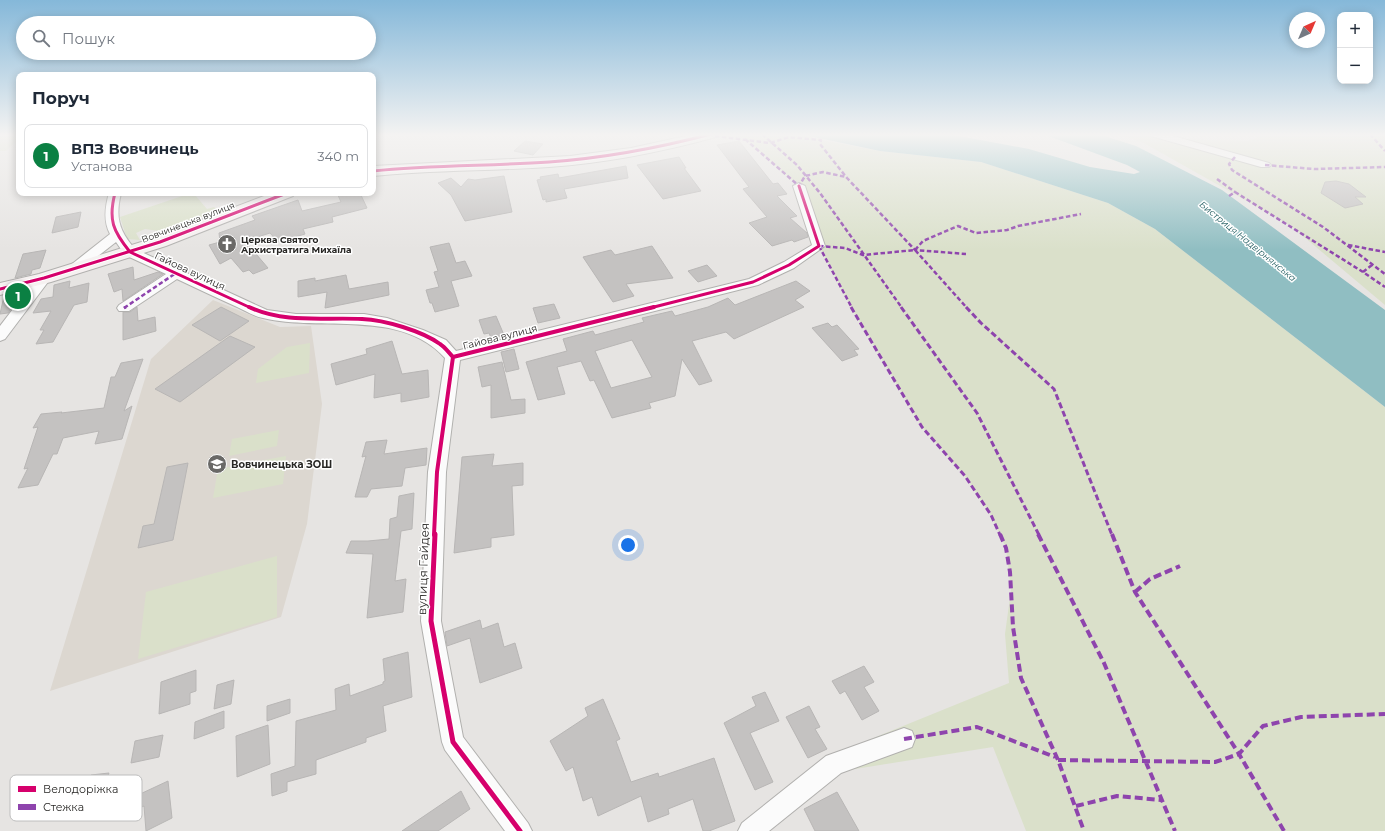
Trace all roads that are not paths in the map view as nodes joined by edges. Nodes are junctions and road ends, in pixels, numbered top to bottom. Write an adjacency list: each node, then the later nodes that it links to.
1 (799, 186): 12 (street, Гайова вулиця)
2 (114, 196): 4 (street)
3 (276, 196): 5 (street, Вовчинецька вулиця)
4 (116, 236): 5 (street); 6 (street)
5 (130, 252): 6 (street, Вовчинецька вулиця); 7 (street, Гайова вулиця)
6 (74, 268): 8 (street, Вовчинецька вулиця)
7 (176, 273): 10 (street); 12 (street, Гайова вулиця)
8 (44, 278): 9 (street, Вовчинецька вулиця); 11 (street)
9 (0, 288)
10 (124, 308)
11 (0, 336)
12 (453, 357): 14 (street, вулиця Гайдея)
13 (904, 740): 15 (street)
14 (520, 831)
15 (750, 831)

